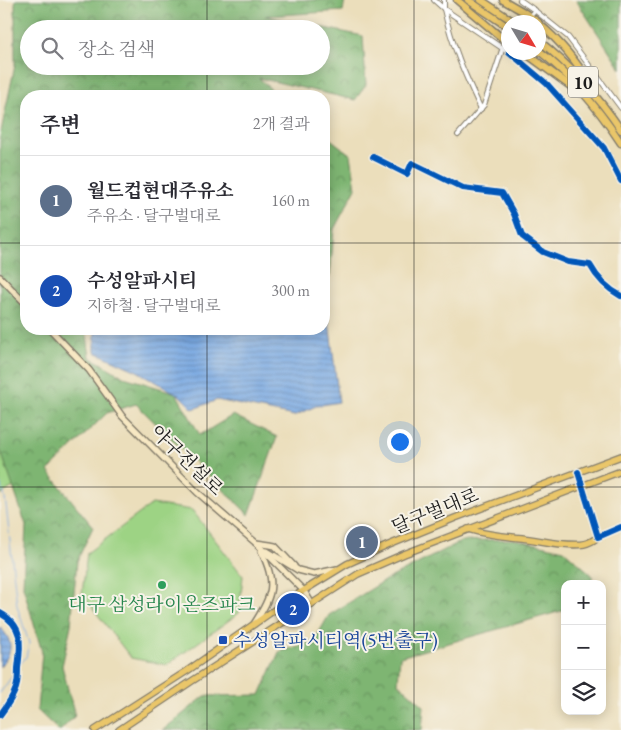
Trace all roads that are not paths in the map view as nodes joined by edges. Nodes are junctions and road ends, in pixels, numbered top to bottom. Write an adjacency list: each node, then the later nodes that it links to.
1 (434, 0): 8 (street)
2 (444, 0): 8 (street)
3 (457, 0): 15 (highway)
4 (468, 0): 13 (highway)
5 (481, 0): 10 (highway)
6 (503, 0): 11 (highway)
7 (520, 0): 9 (street)
8 (444, 10): 16 (street); 24 (street)
9 (535, 10): 12 (street); 23 (street)
10 (504, 15)
11 (528, 15)
12 (531, 15)
13 (501, 22)
14 (546, 31): 22 (highway)
15 (501, 38)
16 (501, 39)
17 (546, 47): 22 (highway, 10)
18 (501, 56): 24 (street)
19 (546, 56): 22 (highway, 10)
20 (518, 60): 29 (street)
21 (536, 60): 22 (highway)
22 (595, 99): 25 (highway, 10); 27 (highway, 10)
23 (621, 108)
24 (481, 109): 26 (street)
25 (621, 130)
26 (458, 135)
27 (621, 143)
28 (373, 157): 31 (street)
29 (621, 181)
30 (0, 277): 32 (main road)
31 (621, 296)
32 (20, 298)
33 (56, 335): 41 (main road, 야구전설로)
34 (621, 456): 36 (main road, 달구벌대로)
35 (621, 471): 37 (main road, 달구벌대로)
36 (578, 472): 37 (street); 42 (main road, 달구벌대로)
37 (582, 486): 39 (main road, 달구벌대로); 40 (street)
38 (621, 527): 40 (street)
39 (468, 529): 40 (main road); 44 (main road, 달구벌대로)
40 (598, 537)
41 (257, 544): 42 (main road); 43 (main road, 야구전설로); 46 (main road)
42 (343, 567): 43 (main road, 달구벌대로)
43 (304, 591): 44 (main road, 야구전설로); 46 (main road, 달구벌대로)
44 (312, 604): 49 (main road, 달구벌대로)
45 (0, 613): 47 (street)
46 (253, 625): 48 (main road, 달구벌대로)
47 (2, 712)
48 (95, 730)
49 (119, 730)

